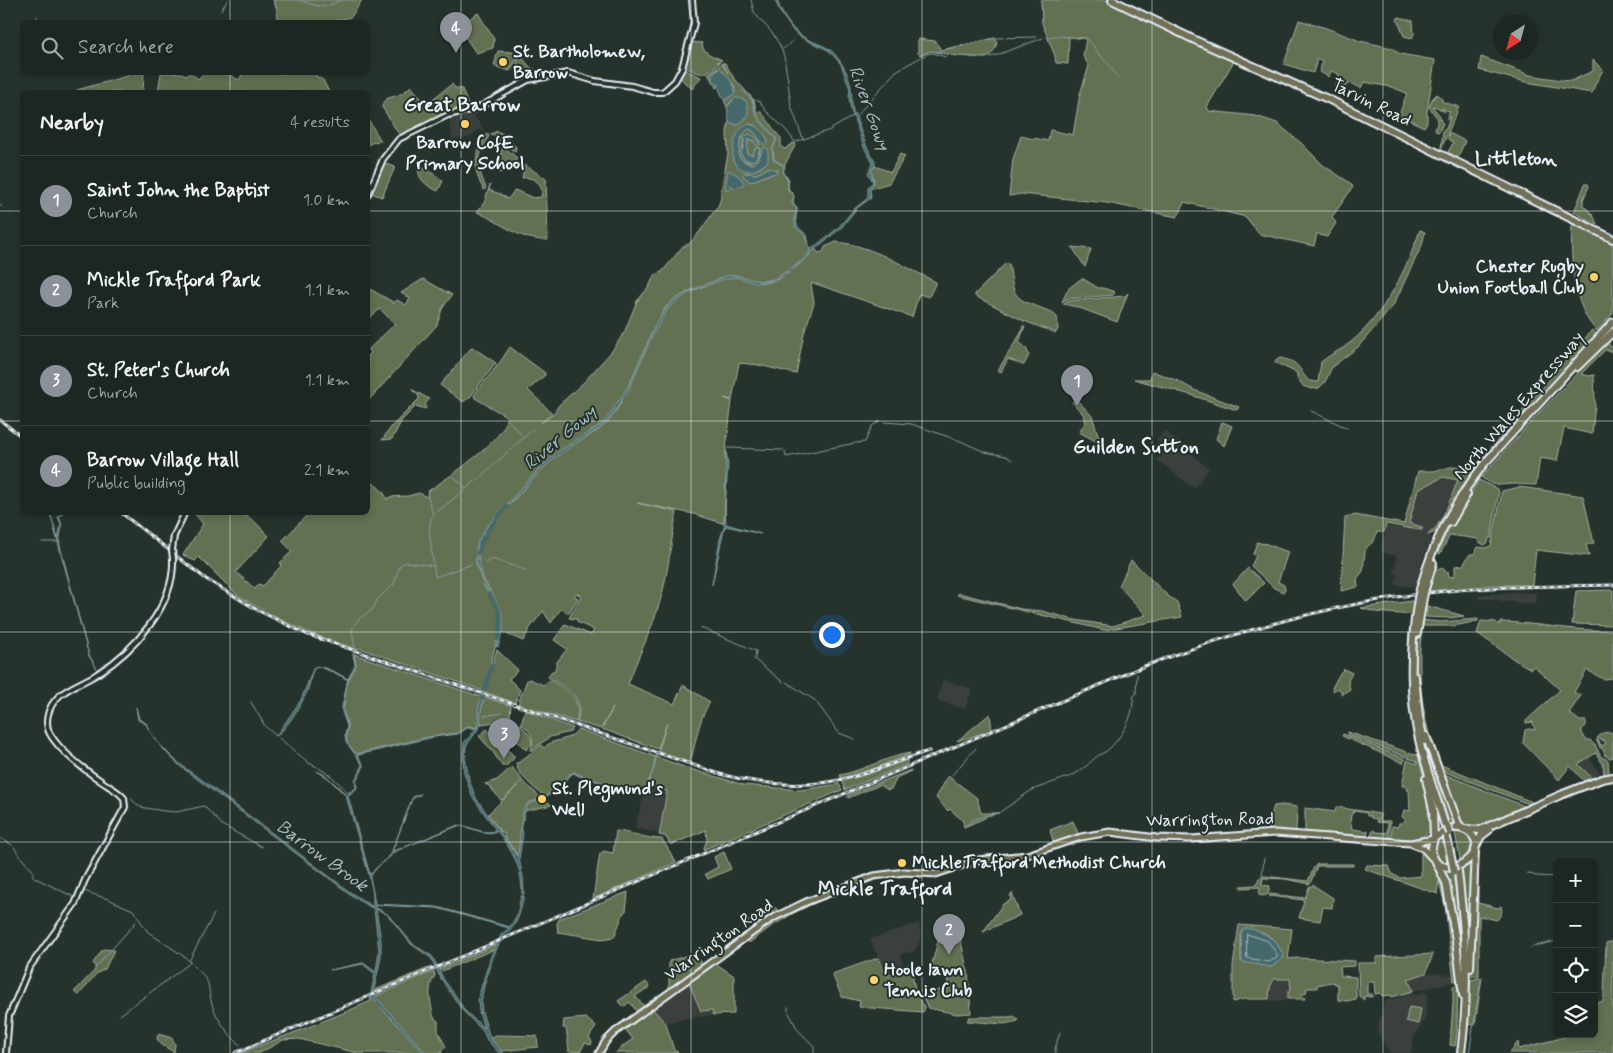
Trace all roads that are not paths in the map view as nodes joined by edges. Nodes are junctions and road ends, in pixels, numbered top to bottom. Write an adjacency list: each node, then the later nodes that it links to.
1 (692, 0): 3 (main road)
2 (1112, 0): 4 (highway, Tarvin Road)
3 (370, 189)
4 (1613, 239)
5 (1613, 316): 9 (highway)
6 (1613, 322): 9 (highway, North Wales Expressway)
7 (1613, 327): 10 (highway, North Wales Expressway)
8 (1613, 332): 10 (highway)
9 (1586, 352): 12 (highway, North Wales Expressway)
10 (1578, 367): 12 (highway, North Wales Expressway)
11 (184, 515): 22 (main road, bridge)
12 (1423, 589): 13 (highway, North Wales Expressway, bridge)
13 (1417, 716): 16 (highway); 17 (highway); 21 (highway, bridge)
14 (1613, 778): 15 (highway)
15 (1530, 810): 16 (highway); 19 (highway)
16 (1463, 829): 17 (highway); 19 (highway)
17 (1434, 838): 18 (main road, Warrington Road); 20 (highway)
18 (1410, 843): 20 (main road); 23 (main road, Warrington Road)
19 (1475, 848): 20 (highway); 21 (highway)
20 (1436, 863): 21 (highway)
21 (1465, 981): 24 (highway); 25 (highway)
22 (6, 1053)
23 (599, 1053)
24 (1456, 1053)
25 (1461, 1053)

